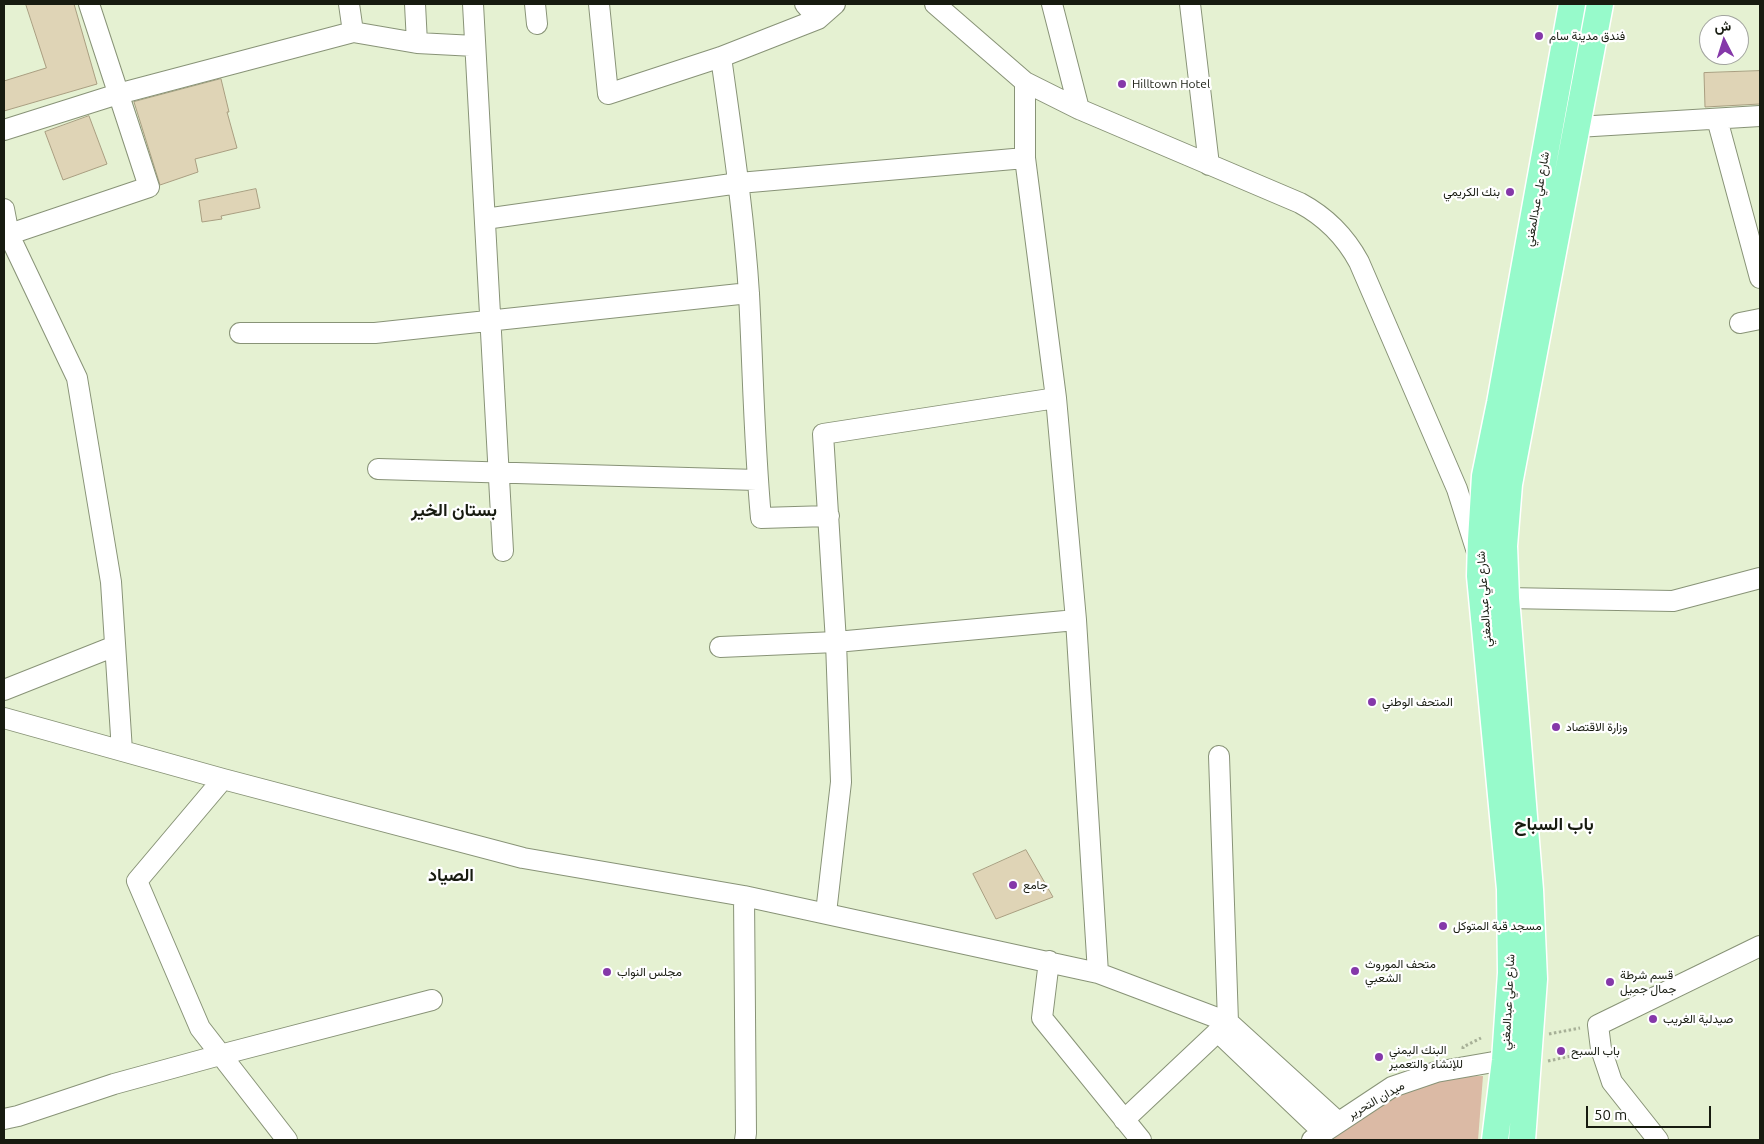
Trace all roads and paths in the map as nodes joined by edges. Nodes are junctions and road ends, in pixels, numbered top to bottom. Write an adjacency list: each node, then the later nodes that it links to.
1 (89, 4): 21 (street)
2 (350, 4): 16 (street)
3 (414, 4): 17 (street)
4 (473, 4): 18 (street)
5 (535, 4): 15 (street)
6 (598, 4): 19 (street)
7 (805, 4): 14 (street)
8 (835, 4): 14 (street)
9 (935, 4): 20 (street)
10 (1052, 4): 22 (street)
11 (1190, 4): 28 (street)
12 (1572, 4): 43 (main road, شارع علي عبدالمغني)
13 (1600, 4): 25 (main road, شارع علي عبدالمغني)
14 (818, 19): 19 (street)
15 (538, 24)
16 (353, 32): 17 (street); 21 (street)
17 (417, 43): 18 (street)
18 (476, 46): 31 (street)
19 (721, 57): 29 (street)
20 (1025, 82): 22 (street); 27 (street)
21 (118, 94): 26 (street); 32 (street)
22 (1079, 109): 28 (street)
23 (1760, 116): 24 (street)
24 (1717, 119): 25 (street); 33 (street)
25 (1577, 126): 43 (main road, شارع علي عبدالمغني)
26 (4, 130)
27 (1025, 158): 29 (street); 39 (street)
28 (1209, 165): 46 (street)
29 (739, 183): 31 (street); 34 (street)
30 (4, 209): 32 (street)
31 (485, 219): 36 (street)
32 (7, 235): 51 (street)
33 (1760, 278)
34 (749, 293): 36 (street); 42 (street)
35 (1760, 319): 37 (street)
36 (490, 321): 38 (street); 41 (street)
37 (1740, 323)
38 (240, 332)
39 (1056, 398): 44 (street); 49 (street)
40 (378, 469): 41 (street)
41 (499, 473): 42 (street); 45 (street)
42 (757, 480): 44 (street)
43 (1497, 480): 46 (main road, شارع علي عبدالمغني); 48 (main road, شارع علي عبدالمغني)
44 (829, 516): 50 (street)
45 (503, 551)
46 (1480, 564): 72 (main road, شارع علي عبدالمغني)
47 (1760, 578): 48 (street)
48 (1506, 598): 67 (main road, شارع علي عبدالمغني)
49 (1076, 620): 50 (street); 62 (street)
50 (836, 642): 52 (street); 59 (street)
51 (115, 646): 53 (street); 55 (street)
52 (720, 647)
53 (4, 690)
54 (4, 718): 55 (street)
55 (122, 751): 57 (street)
56 (1218, 756): 65 (street)
57 (223, 779): 58 (street); 71 (street)
58 (744, 896): 59 (street); 77 (street)
59 (826, 913): 61 (street)
60 (1760, 946): 64 (street)
61 (1049, 961): 62 (street); 74 (street)
62 (1098, 973): 65 (street)
63 (432, 1000): 71 (street)
64 (1596, 1026): 66 (path); 67 (path); 70 (street)
65 (1223, 1027): 74 (street); 75 (street)
66 (1562, 1029)
67 (1529, 1037): 72 (main road, شارع علي عبدالمغني)
68 (1481, 1038): 69 (path)
69 (1463, 1047)
70 (1601, 1049): 72 (path); 81 (street)
71 (220, 1055): 73 (street); 76 (street)
72 (1516, 1063): 75 (street, ميدان التحرير); 79 (main road, شارع علي عبدالمغني); 80 (main road, شارع علي عبدالمغني)
73 (4, 1119)
74 (1124, 1120): 78 (street)
75 (1324, 1131)
76 (288, 1140)
77 (745, 1140)
78 (1141, 1140)
79 (1496, 1140)
80 (1522, 1140)
81 (1658, 1140)

